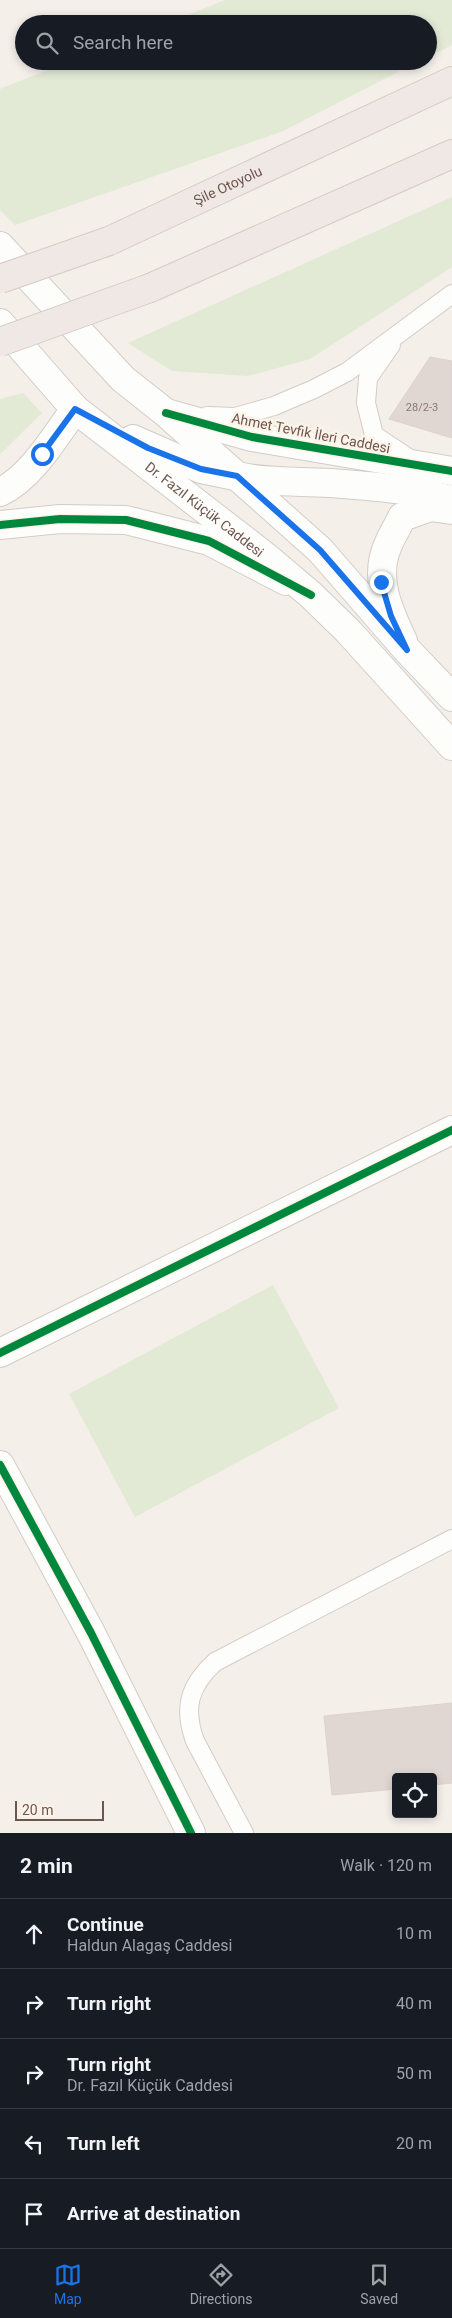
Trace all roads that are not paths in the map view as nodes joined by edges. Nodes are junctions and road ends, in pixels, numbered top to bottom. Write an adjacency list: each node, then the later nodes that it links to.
1 (452, 81): 4 (highway, Şile Otoyolu, bridge)
2 (452, 154): 8 (highway, bridge)
3 (0, 246): 10 (street, Ahmet Tevfik İleri Caddesi)
4 (0, 279)
5 (452, 294): 7 (lane)
6 (0, 323): 9 (street)
7 (400, 332): 10 (lane); 11 (lane)
8 (0, 342)
9 (75, 409): 13 (street); 14 (street); 18 (street, Dr. Fazıl Küçük Caddesi)
10 (166, 414): 11 (street, Ahmet Tevfik İleri Caddesi); 13 (street)
11 (418, 465): 12 (street, Ahmet Tevfik İleri Caddesi)
12 (452, 471)
13 (237, 476): 15 (street); 19 (street)
14 (0, 492)
15 (452, 500)
16 (452, 510): 19 (street)
17 (0, 526): 18 (street)
18 (311, 595): 21 (street, Dr. Fazıl Küçük Caddesi)
19 (407, 650): 20 (street)
20 (452, 697)
21 (452, 746)
22 (452, 1130): 23 (street)
23 (0, 1353)
24 (0, 1465): 26 (street)
25 (452, 1539): 27 (lane)
26 (192, 1833)
27 (244, 1833)

